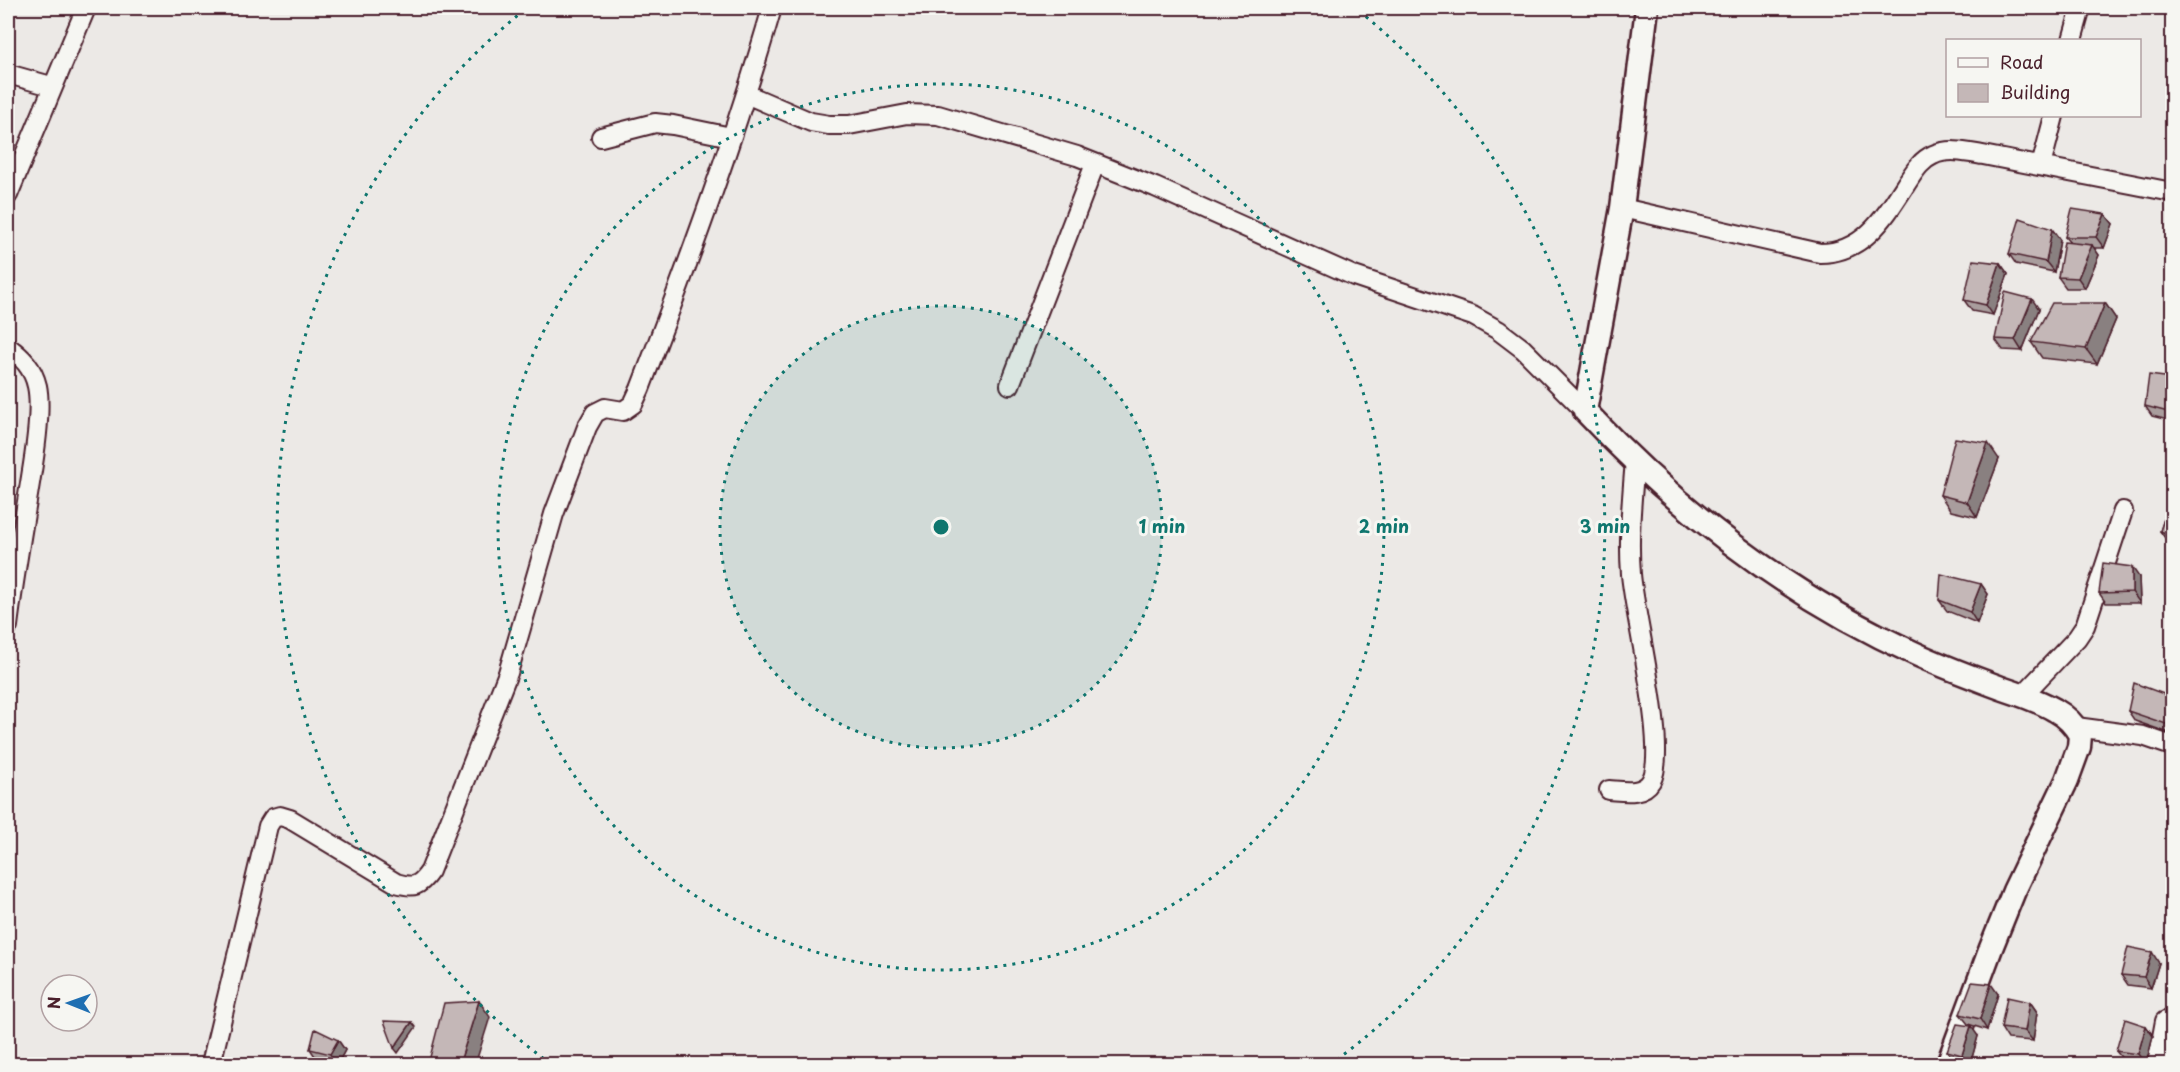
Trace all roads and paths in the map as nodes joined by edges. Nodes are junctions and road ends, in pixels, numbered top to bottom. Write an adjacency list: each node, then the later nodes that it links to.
1 (86, 8): 7 (street)
2 (772, 8): 8 (street)
3 (1647, 8): 16 (street)
4 (2081, 8): 5 (street)
5 (2072, 39)
6 (8, 74): 7 (street)
7 (51, 87): 15 (street)
8 (746, 94): 11 (street); 12 (street)
9 (2054, 117): 13 (street)
10 (601, 137): 11 (street)
11 (731, 137): 28 (street)
12 (1095, 164): 18 (street); 19 (street)
13 (2041, 166): 14 (street); 16 (street)
14 (2172, 192)
15 (8, 195)
16 (1622, 208): 19 (street)
17 (8, 347): 22 (street)
18 (1010, 385)
19 (1585, 411): 20 (street)
20 (1635, 460): 23 (street); 26 (street)
21 (2123, 511): 23 (street)
22 (8, 626)
23 (2022, 696): 24 (street)
24 (2076, 727): 25 (street); 29 (street)
25 (2172, 746)
26 (1609, 790)
27 (2165, 1021): 30 (street)
28 (211, 1065)
29 (1948, 1065)
30 (2157, 1065)

